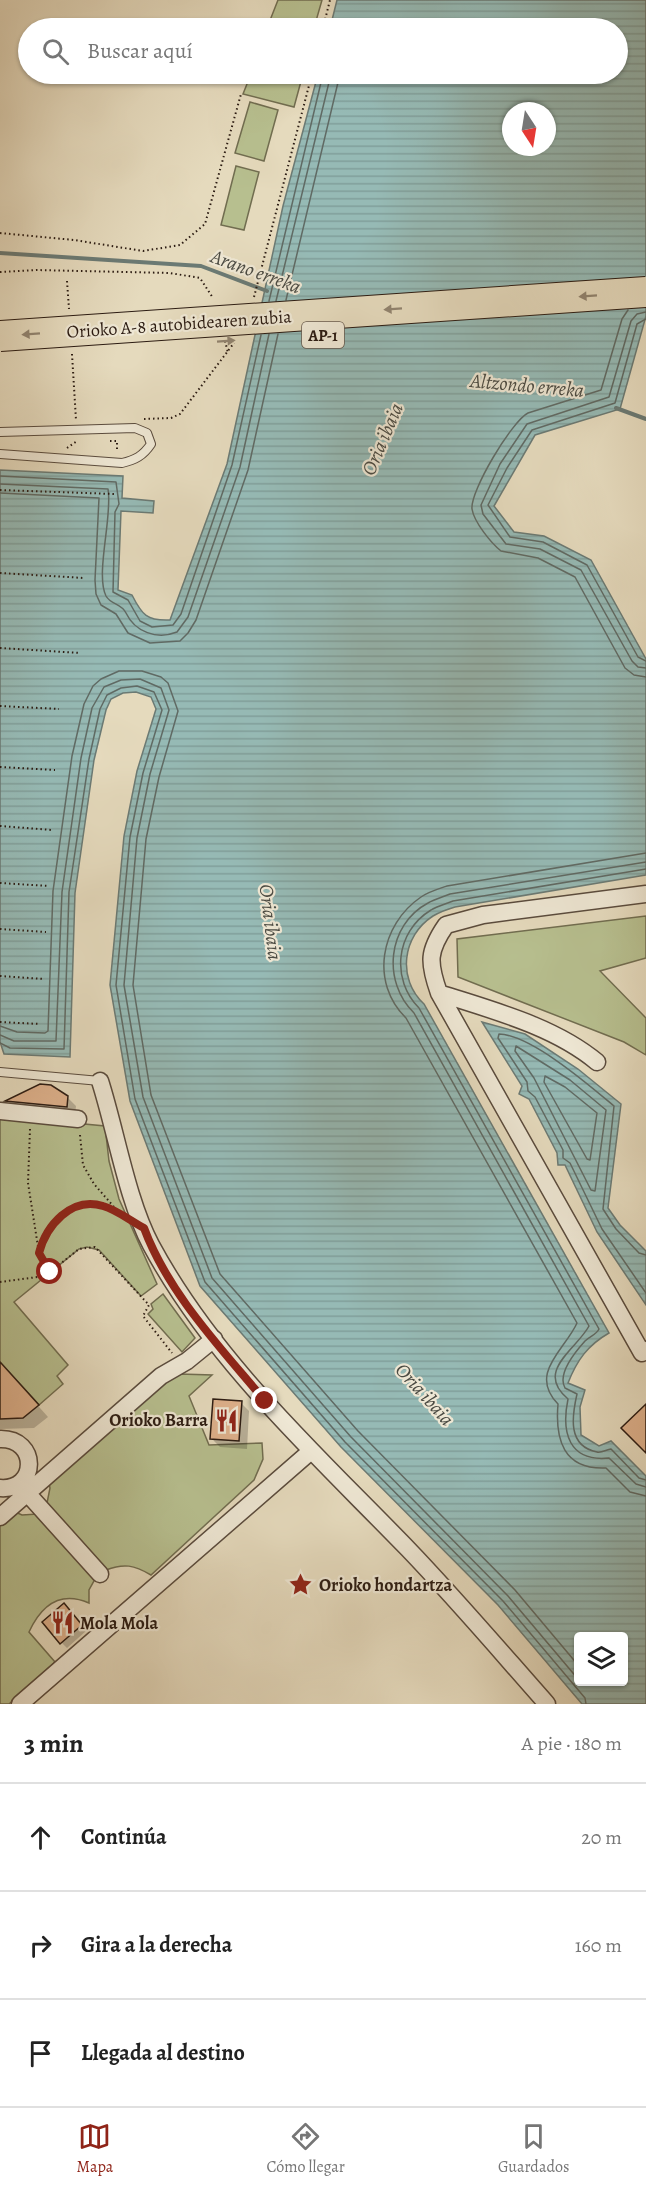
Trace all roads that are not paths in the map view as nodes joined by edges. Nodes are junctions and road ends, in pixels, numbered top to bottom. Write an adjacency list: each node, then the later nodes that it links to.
1 (646, 292): 3 (highway, Orioko A-8 autobidearen zubia / AP-1, one-way to 3, bridge)
2 (646, 313): 4 (highway, Orioko A-8 autobidearen zubia / AP-1, one-way to 2)
3 (0, 336)
4 (0, 357)
5 (0, 432): 6 (lane)
6 (0, 454)
7 (646, 894): 8 (street)
8 (439, 993): 9 (street); 15 (street)
9 (597, 1062)
10 (0, 1072): 11 (lane)
11 (100, 1081): 14 (street)
12 (0, 1111): 13 (street)
13 (78, 1119)
14 (214, 1339): 17 (street); 19 (street)
15 (646, 1350)
16 (0, 1439): 19 (street)
17 (311, 1451): 22 (street); 23 (street)
18 (0, 1488): 19 (street)
19 (24, 1489): 20 (street); 21 (street)
20 (0, 1517)
21 (100, 1574)
22 (20, 1704)
23 (547, 1704)

